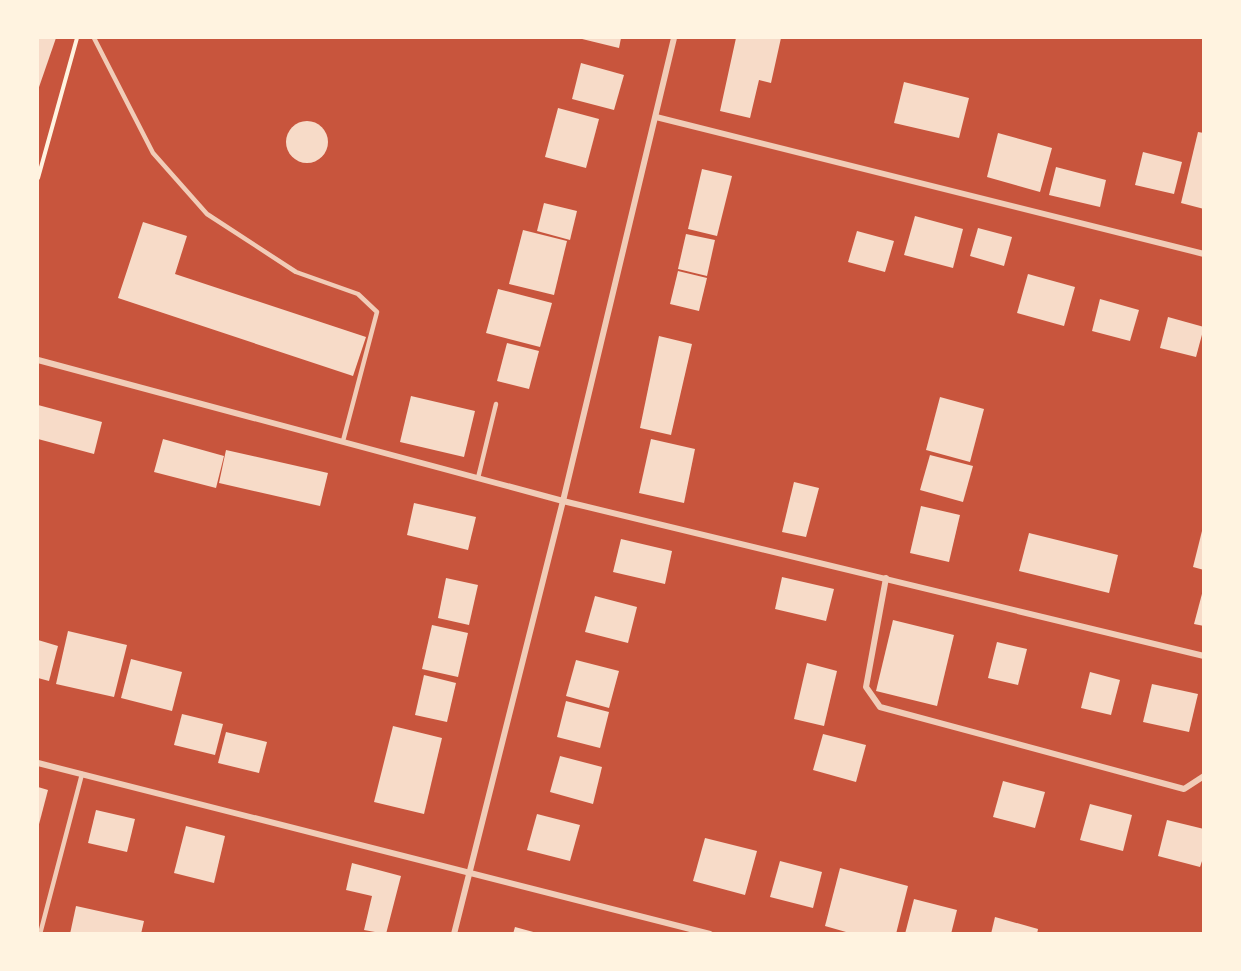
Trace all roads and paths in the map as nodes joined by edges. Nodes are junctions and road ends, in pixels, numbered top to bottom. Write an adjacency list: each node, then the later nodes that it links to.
1 (77, 38): 5 (path)
2 (94, 38): 9 (lane)
3 (674, 38): 4 (street)
4 (656, 117): 6 (street); 11 (street)
5 (38, 178)
6 (1203, 254)
7 (38, 360): 9 (street)
8 (496, 404): 10 (lane)
9 (344, 441): 10 (street)
10 (478, 477): 11 (street)
11 (563, 501): 12 (street); 17 (street)
12 (886, 578): 13 (street); 16 (street)
13 (1203, 656)
14 (38, 763): 15 (street)
15 (82, 774): 17 (street); 18 (lane)
16 (1203, 776)
17 (470, 874): 19 (street); 20 (street)
18 (40, 933)
19 (454, 933)
20 (710, 933)

